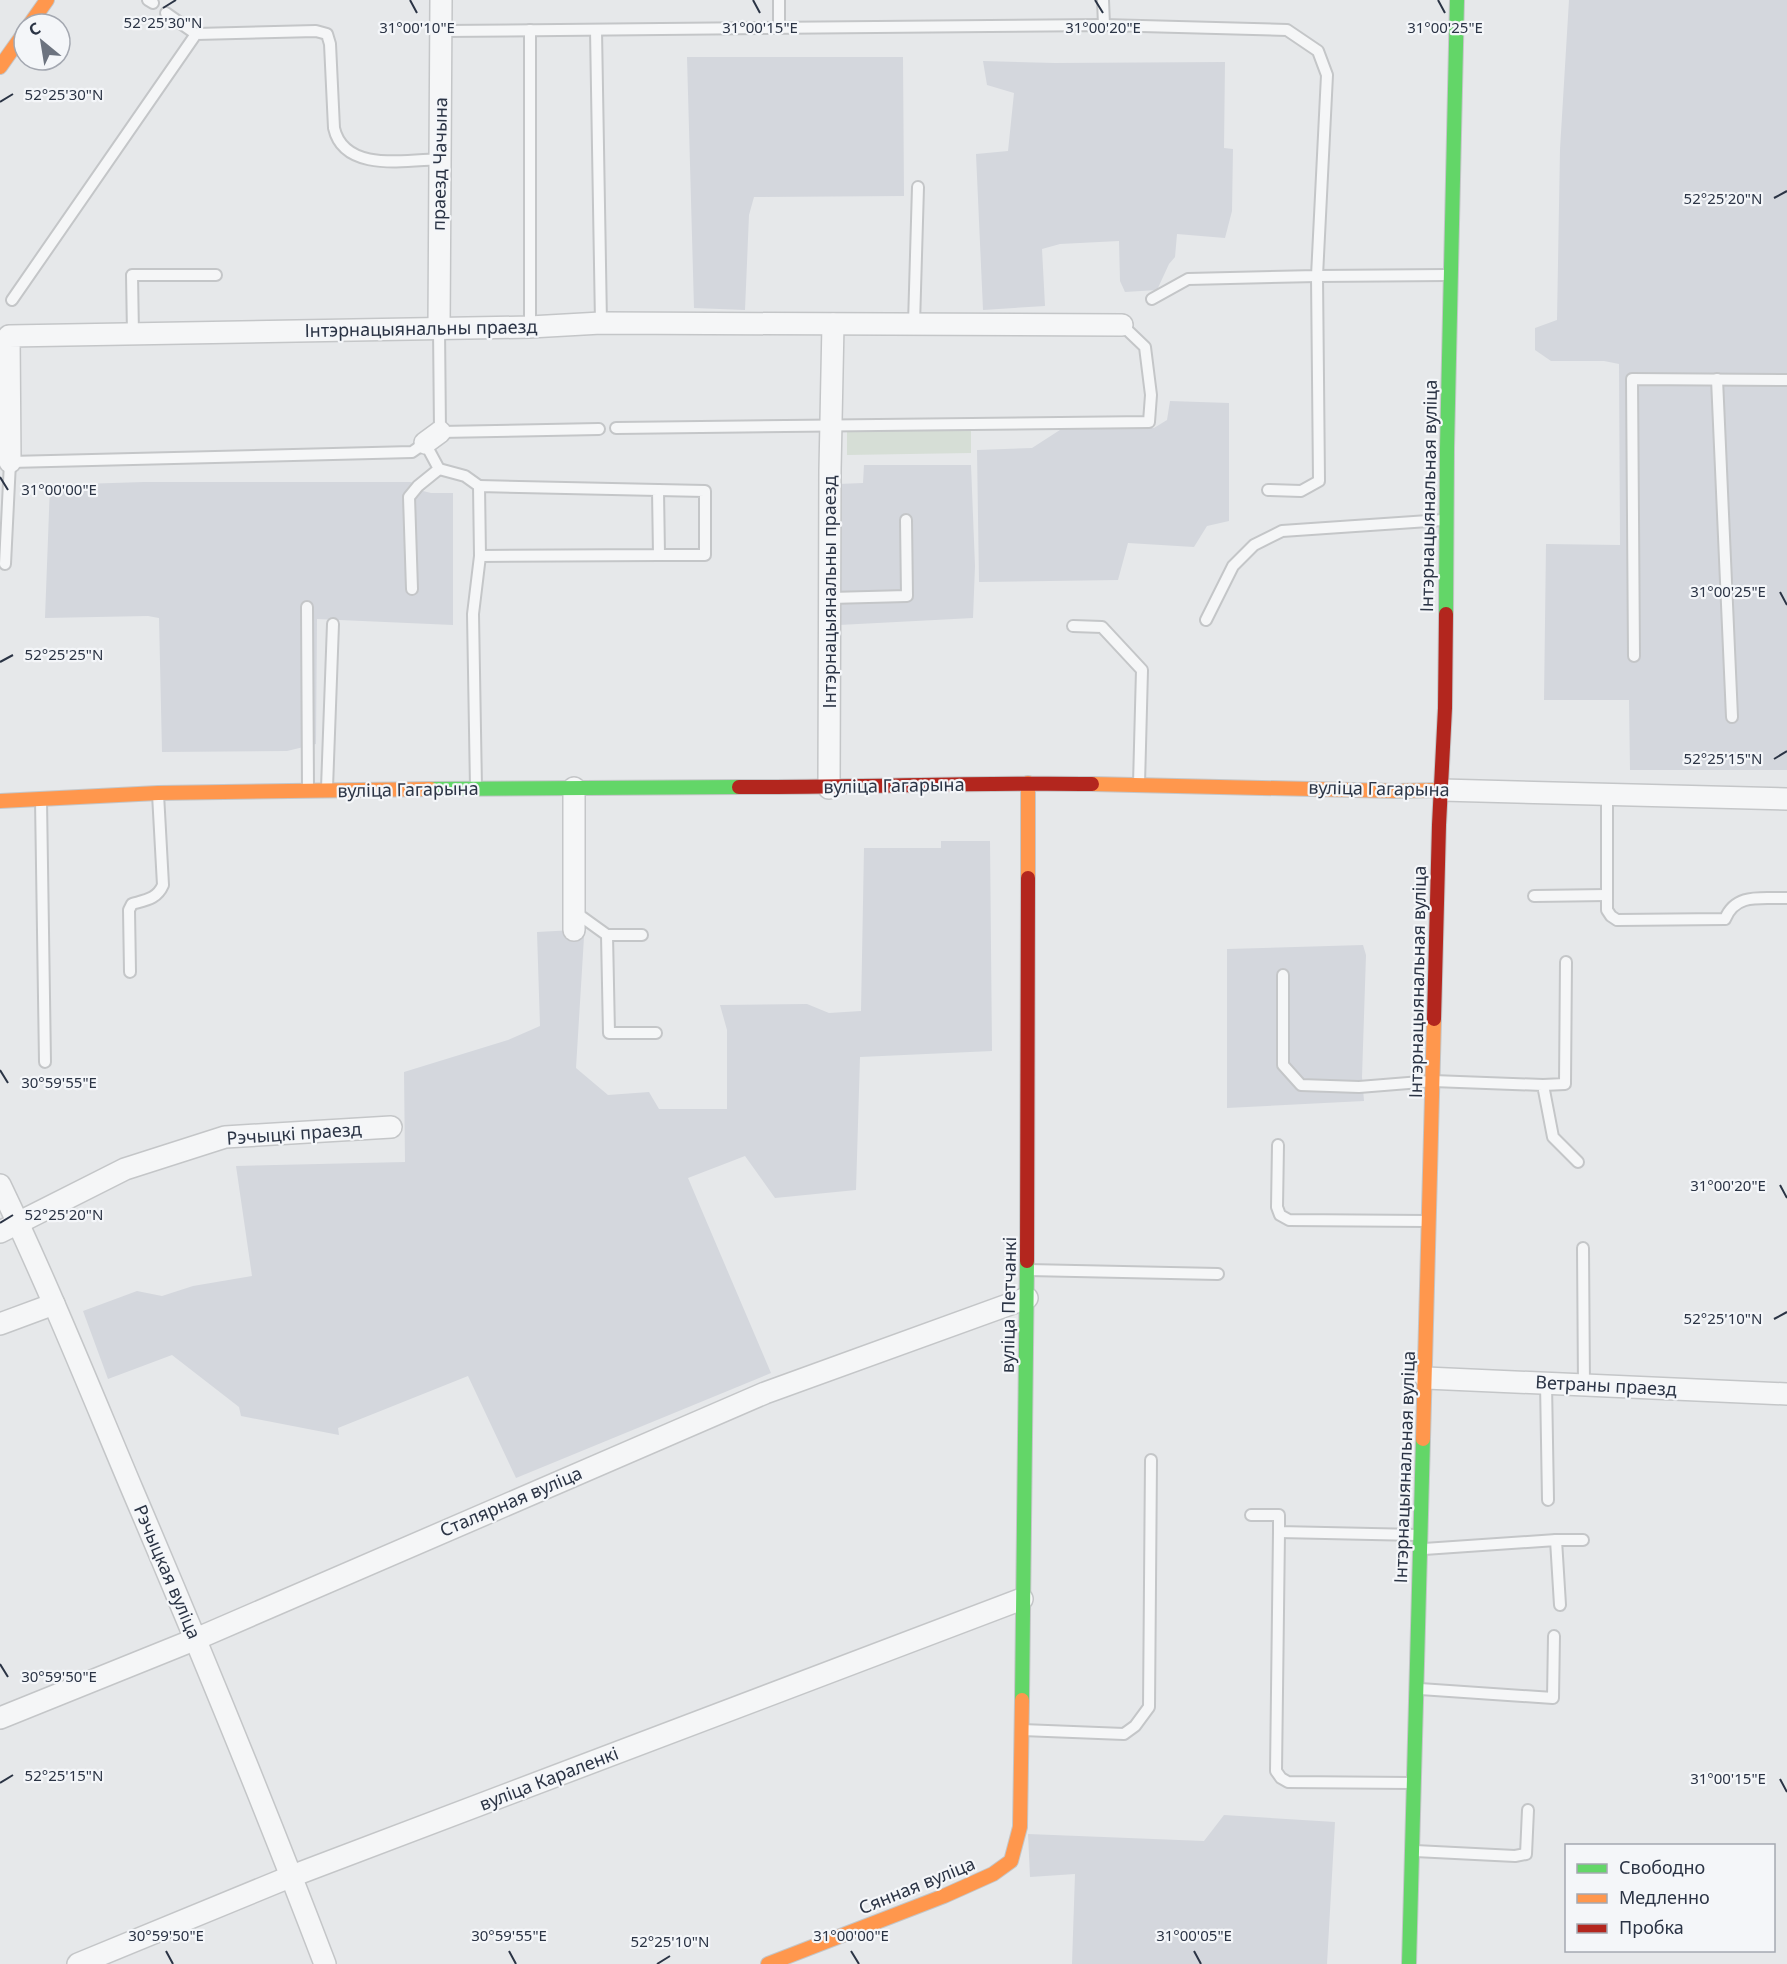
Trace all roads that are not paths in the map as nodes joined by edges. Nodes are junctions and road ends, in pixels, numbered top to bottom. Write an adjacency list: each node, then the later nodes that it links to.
1 (441, 0): 10 (street, праезд Чачына)
2 (778, 0): 7 (lane)
3 (1103, 0): 6 (lane)
4 (1457, 0): 16 (street, Інтэрнацыянальная вуліца)
5 (166, 13): 11 (lane)
6 (1104, 25): 7 (lane); 18 (lane)
7 (779, 28): 9 (lane)
8 (530, 30): 9 (lane); 10 (lane); 25 (lane)
9 (596, 30): 21 (lane)
10 (442, 31): 14 (street, праезд Чачына)
11 (196, 34): 14 (lane); 20 (lane)
12 (12, 50): 13 (street)
13 (0, 67)
14 (441, 159): 26 (street, праезд Чачына)
15 (918, 187): 23 (lane)
16 (1450, 274): 18 (lane); 40 (street, Інтэрнацыянальная вуліца)
17 (216, 275): 27 (lane)
18 (1317, 276): 19 (lane); 38 (lane)
19 (1152, 299)
20 (12, 300)
21 (601, 323): 22 (street, Інтэрнацыянальны праезд); 25 (street, Інтэрнацыянальны праезд)
22 (833, 324): 23 (street, Інтэрнацыянальны праезд); 30 (street, Інтэрнацыянальны праезд)
23 (914, 324): 24 (street, Інтэрнацыянальны праезд)
24 (1122, 325): 30 (lane)
25 (530, 327): 26 (street, Інтэрнацыянальны праезд)
26 (439, 328): 27 (street, Інтэрнацыянальны праезд); 33 (lane)
27 (133, 334): 34 (street, Інтэрнацыянальны праезд)
28 (1717, 379): 29 (lane); 50 (lane); 51 (lane)
29 (1787, 380)
30 (830, 425): 31 (lane); 45 (street, Інтэрнацыянальны праезд)
31 (616, 428)
32 (599, 429): 33 (lane)
33 (433, 438): 34 (lane); 35 (lane)
34 (10, 462): 43 (lane)
35 (439, 469): 36 (lane); 44 (lane)
36 (479, 486): 37 (lane); 42 (lane)
37 (658, 489): 41 (lane); 41 (lane)
38 (1268, 490)
39 (906, 520): 45 (lane)
40 (1446, 520): 47 (lane); 57 (street, Інтэрнацыянальная вуліца)
41 (659, 555): 42 (lane)
42 (480, 556): 54 (lane)
43 (5, 564)
44 (411, 589)
45 (830, 598): 56 (street, Інтэрнацыянальны праезд)
46 (307, 607): 58 (lane)
47 (1206, 620)
48 (333, 624): 59 (lane)
49 (1074, 626): 53 (lane)
50 (1634, 656)
51 (1732, 717)
52 (1028, 783): 53 (street, вуліца Гагарына); 56 (street, вуліца Гагарына); 85 (street, вуліца Петчанкі)
53 (1139, 784): 57 (street, вуліца Гагарына)
54 (476, 788): 55 (street, вуліца Гагарына); 59 (street, вуліца Гагарына)
55 (574, 788): 56 (street, вуліца Гагарына); 68 (street)
56 (829, 788)
57 (1442, 790): 60 (street, вуліца Гагарына); 76 (street, Інтэрнацыянальная вуліца)
58 (308, 792): 59 (street, вуліца Гагарына); 61 (street, вуліца Гагарына)
59 (327, 792)
60 (1607, 793): 63 (street, вуліца Гагарына); 65 (lane)
61 (158, 794): 62 (street, вуліца Гагарына); 72 (lane)
62 (41, 799): 64 (street, вуліца Гагарына); 75 (lane)
63 (1787, 799)
64 (0, 801)
65 (1607, 895): 66 (lane); 67 (lane)
66 (1534, 896)
67 (1787, 898)
68 (574, 921): 69 (lane)
69 (607, 934): 70 (lane); 74 (lane)
70 (642, 935)
71 (1566, 962): 77 (lane)
72 (130, 972)
73 (1283, 975): 76 (lane)
74 (656, 1033)
75 (45, 1062)
76 (1433, 1081): 77 (lane); 82 (street, Інтэрнацыянальная вуліца)
77 (1543, 1085): 80 (lane)
78 (391, 1127): 83 (street, Рэчыцкі праезд)
79 (1278, 1145): 82 (lane)
80 (1578, 1162)
81 (0, 1185): 83 (street, Рэчыцкая вуліца)
82 (1430, 1221): 90 (street, Інтэрнацыянальная вуліца)
83 (9, 1228): 88 (street, Рэчыцкая вуліца)
84 (1583, 1248): 92 (lane)
85 (1027, 1270): 86 (lane); 87 (street, вуліца Петчанкі)
86 (1218, 1274)
87 (1027, 1298): 101 (street, вуліца Петчанкі); 104 (street, Сталярная вуліца)
88 (54, 1304): 89 (street); 104 (street, Рэчыцкая вуліца)
89 (0, 1324)
90 (1426, 1378): 91 (street, Ветраны праезд); 100 (street, Інтэрнацыянальная вуліца)
91 (1546, 1383): 92 (street, Ветраны праезд); 95 (lane)
92 (1584, 1384): 93 (street, Ветраны праезд)
93 (1787, 1394)
94 (1151, 1460): 107 (lane)
95 (1548, 1500)
96 (1251, 1515): 97 (lane)
97 (1279, 1532): 100 (lane); 108 (lane)
98 (1583, 1539): 99 (lane)
99 (1556, 1540): 100 (lane); 102 (lane)
100 (1421, 1542): 105 (street, Інтэрнацыянальная вуліца)
101 (1022, 1599): 107 (street, вуліца Петчанкі); 112 (street, вуліца Караленкі)
102 (1560, 1605)
103 (1554, 1636): 105 (lane)
104 (195, 1639): 106 (street, Сталярная вуліца); 112 (street, Рэчыцкая вуліца)
105 (1417, 1689): 108 (street, Інтэрнацыянальная вуліца)
106 (0, 1718)
107 (1022, 1730): 110 (street, вуліца Петчанкі)
108 (1414, 1783): 111 (street, Інтэрнацыянальная вуліца)
109 (1528, 1810): 111 (lane)
110 (1020, 1827): 115 (street, Сянная вуліца)
111 (1412, 1851): 116 (street, Інтэрнацыянальная вуліца)
112 (292, 1876): 113 (street, вуліца Караленкі); 114 (street, Рэчыцкая вуліца)
113 (78, 1964)
114 (325, 1964)
115 (768, 1964)
116 (1409, 1964)

